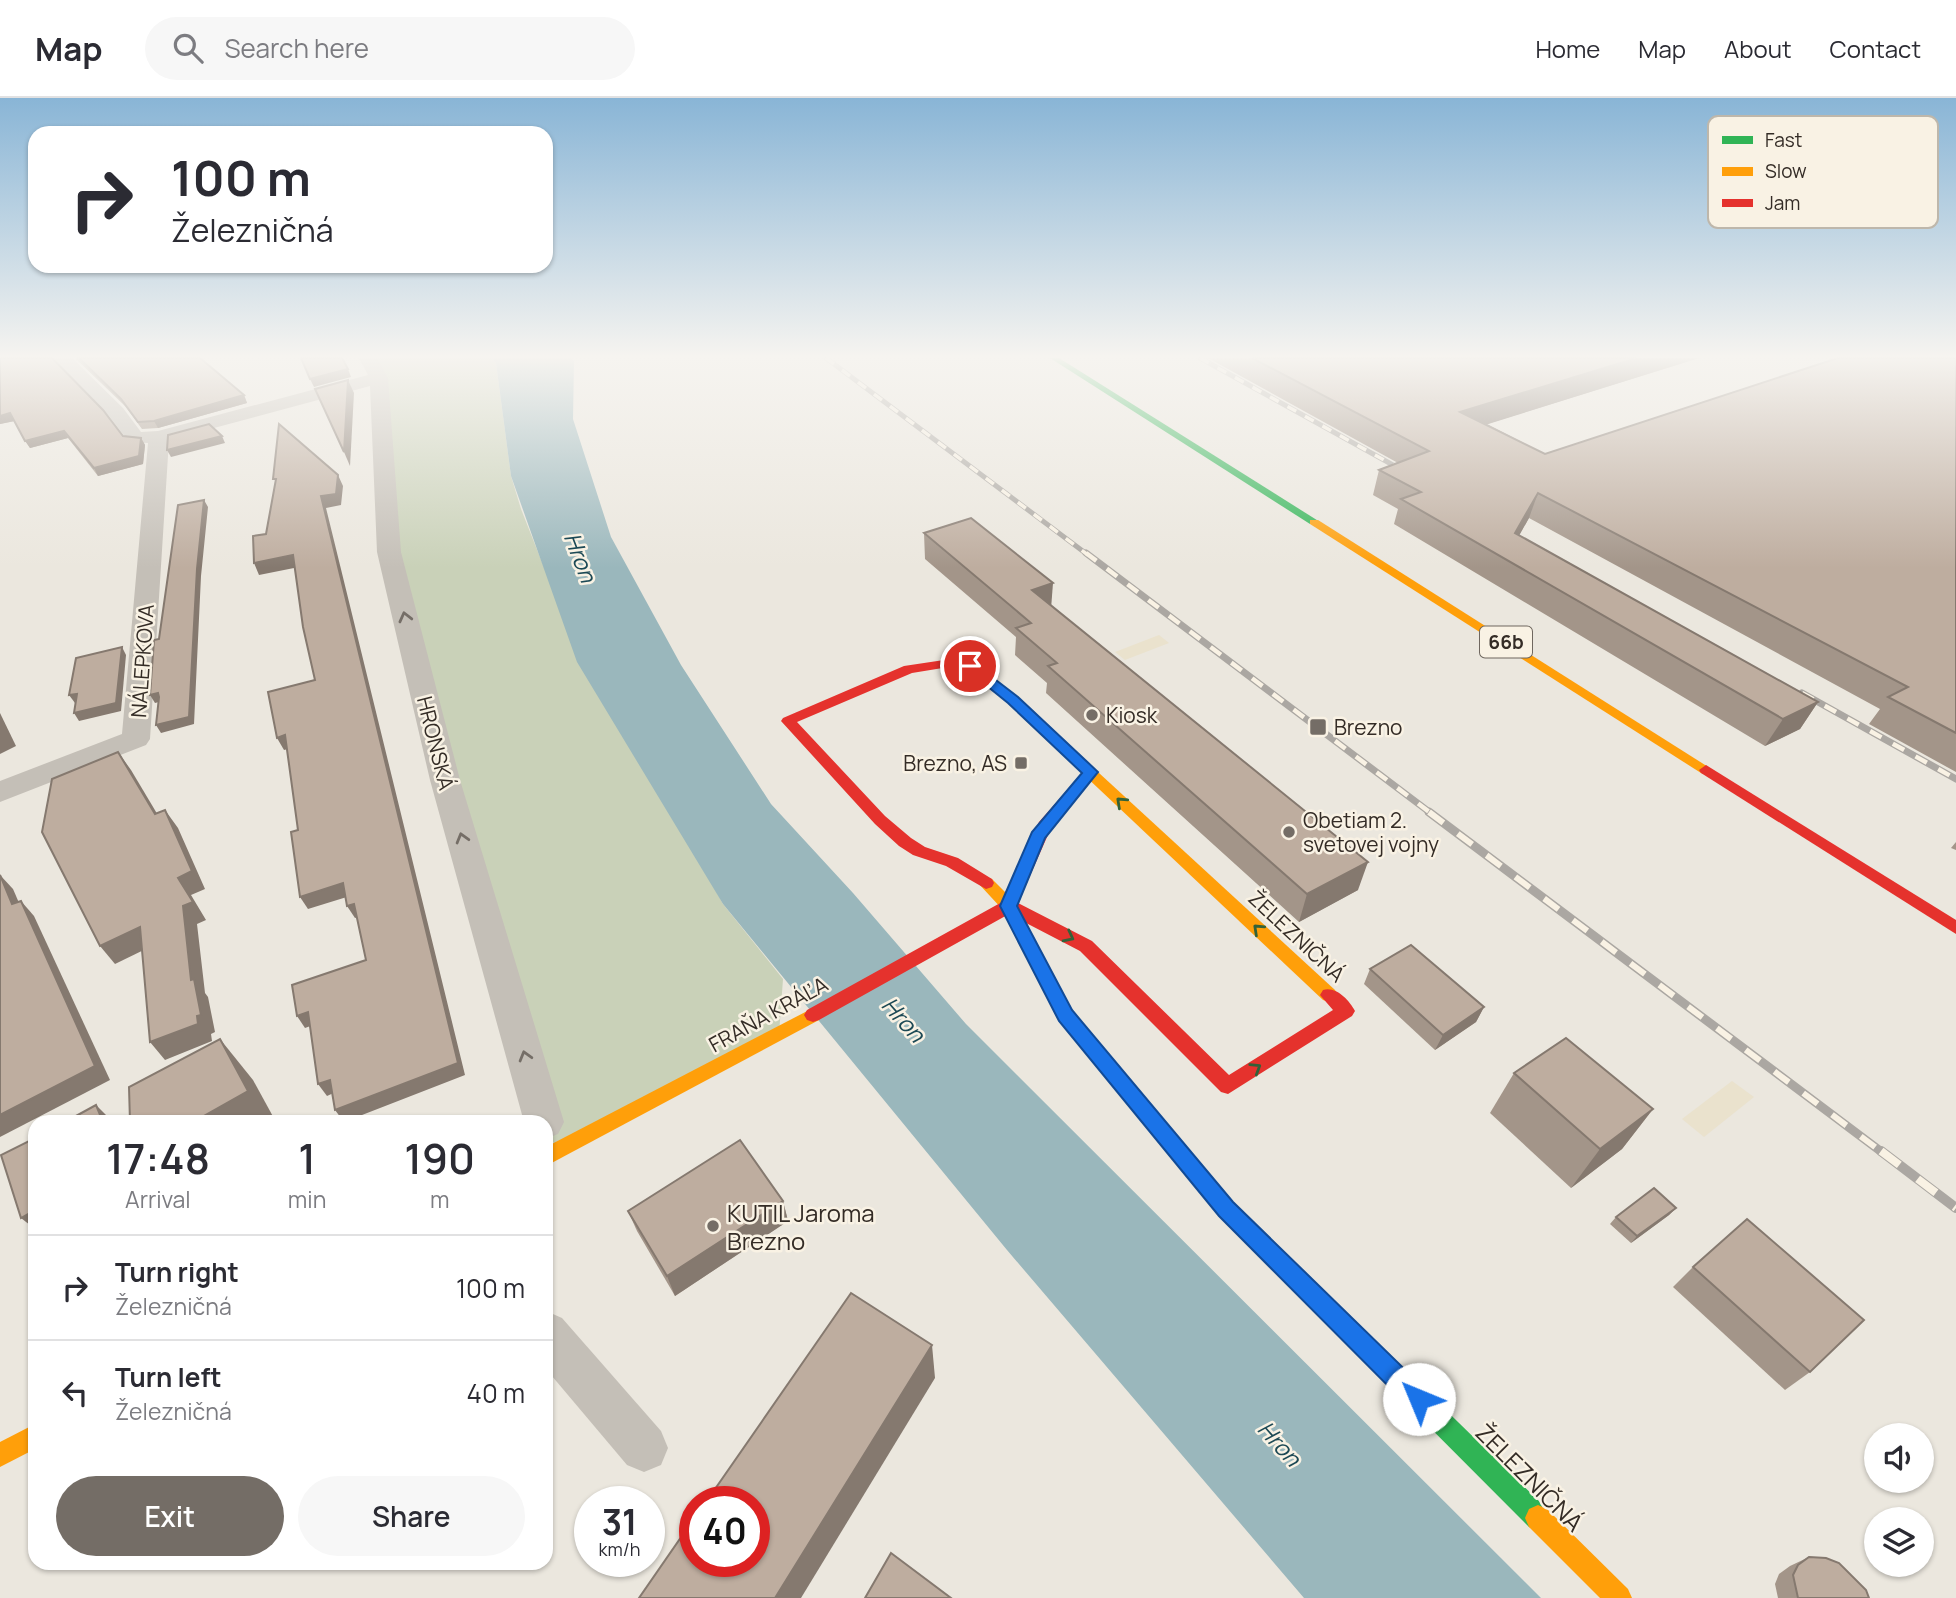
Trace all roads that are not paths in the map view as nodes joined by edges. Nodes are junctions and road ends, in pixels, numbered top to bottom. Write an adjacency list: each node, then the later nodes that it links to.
1 (128, 428): 5 (street)
2 (187, 428): 5 (street)
3 (378, 428): 10 (street, HRONSKÁ, one-way to 3)
4 (1165, 428): 9 (street, 66b)
5 (159, 437): 7 (street, NÁLEPKOVA)
6 (1090, 772): 8 (street); 8 (street, ŽELEZNIČNÁ); 8 (street, ŽELEZNIČNÁ, one-way to 6)
7 (0, 792)
8 (1009, 906): 11 (street, FRAŇA KRÁĽA); 16 (street, ŽELEZNIČNÁ)
9 (1956, 928)
10 (541, 1115)
11 (553, 1138)
12 (553, 1342): 14 (street)
13 (28, 1440): 15 (street)
14 (644, 1448)
15 (0, 1455)
16 (1619, 1598)

